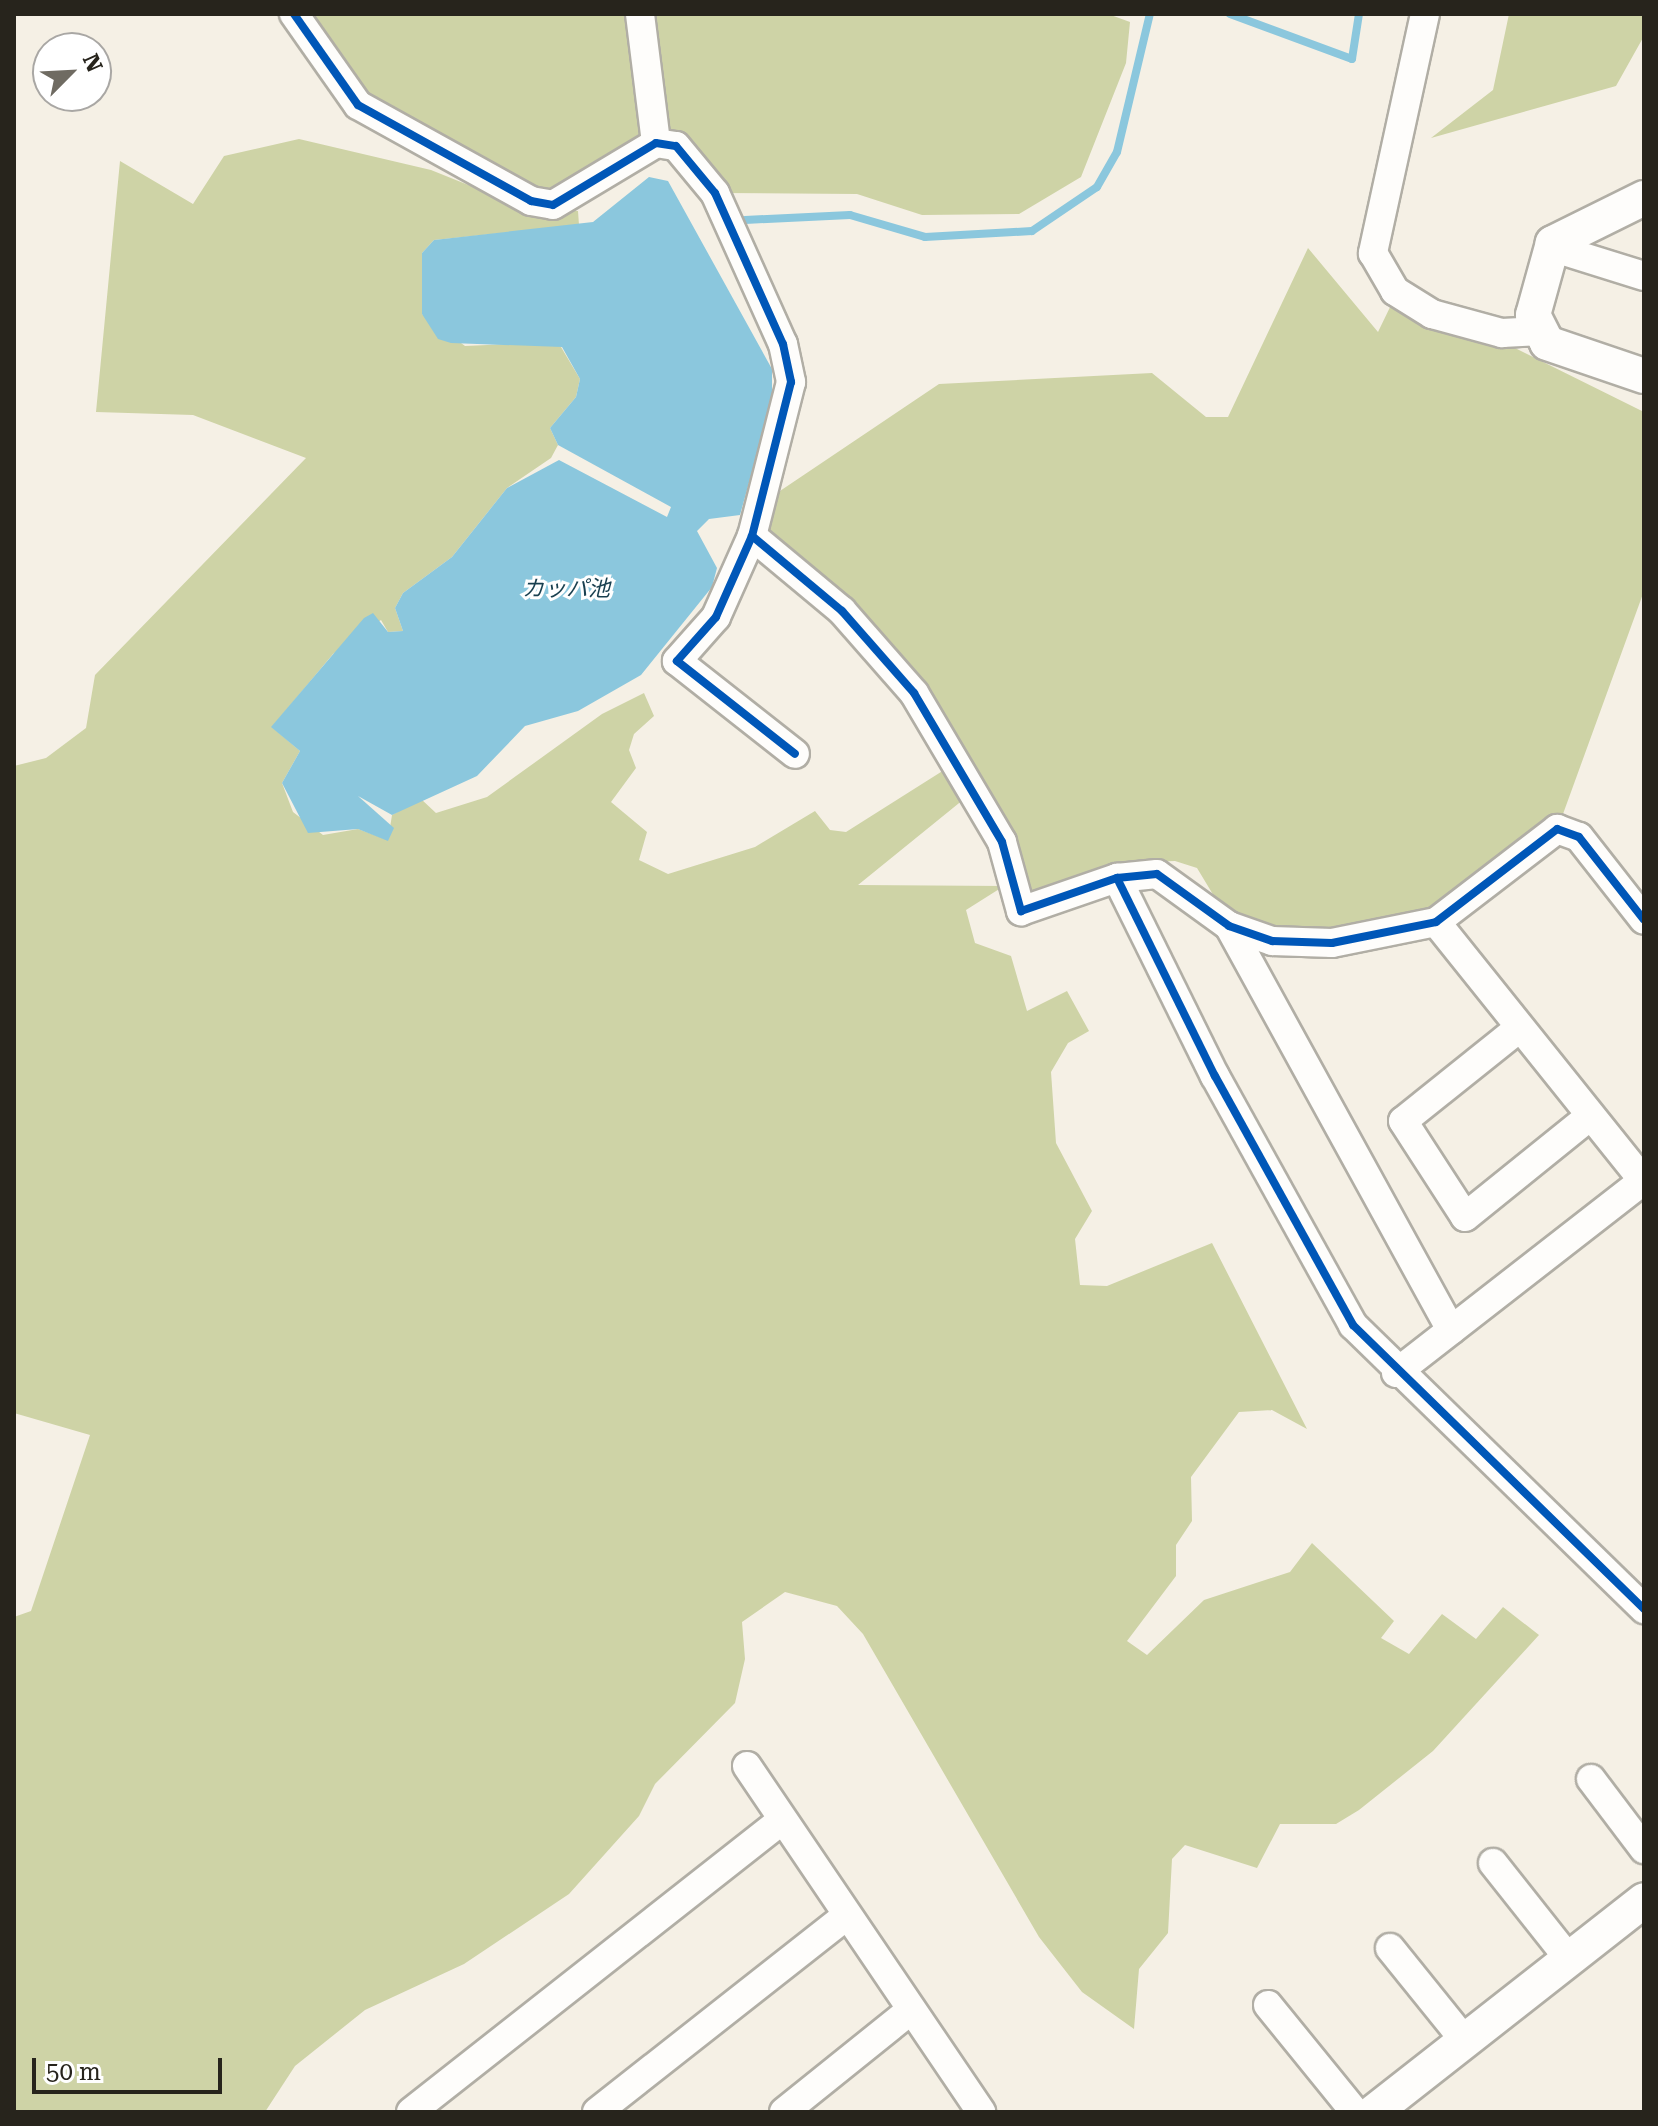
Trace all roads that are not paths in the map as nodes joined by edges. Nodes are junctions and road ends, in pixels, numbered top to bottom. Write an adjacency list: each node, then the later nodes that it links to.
1 (294, 14): 4 (street)
2 (640, 14): 4 (street)
3 (1425, 14): 8 (street)
4 (656, 143): 10 (street)
5 (1644, 198): 6 (street)
6 (1551, 247): 7 (street); 8 (street)
7 (1644, 276)
8 (1536, 331): 9 (street)
9 (1644, 376)
10 (752, 536): 11 (street); 12 (street)
11 (795, 754)
12 (1117, 878): 15 (street); 20 (street)
13 (1644, 920): 14 (street)
14 (1436, 922): 15 (street); 16 (street)
15 (1229, 926): 19 (street)
16 (1518, 1029): 17 (street); 17 (street)
17 (1590, 1116): 18 (street)
18 (1644, 1180): 19 (street)
19 (1451, 1330): 20 (street)
20 (1396, 1373): 21 (street)
21 (1644, 1609)
22 (747, 1766): 24 (street)
23 (1591, 1779): 25 (street)
24 (780, 1822): 28 (street); 35 (street)
25 (1644, 1849)
26 (1493, 1863): 30 (street)
27 (1644, 1900): 30 (street)
28 (846, 1916): 32 (street); 36 (street)
29 (1390, 1948): 33 (street)
30 (1569, 1959): 33 (street)
31 (1268, 2005): 38 (street)
32 (911, 2010): 34 (street); 37 (street)
33 (1465, 2041): 39 (street)
34 (978, 2111)
35 (411, 2112)
36 (597, 2112)
37 (784, 2112)
38 (1355, 2112)
39 (1374, 2112)

